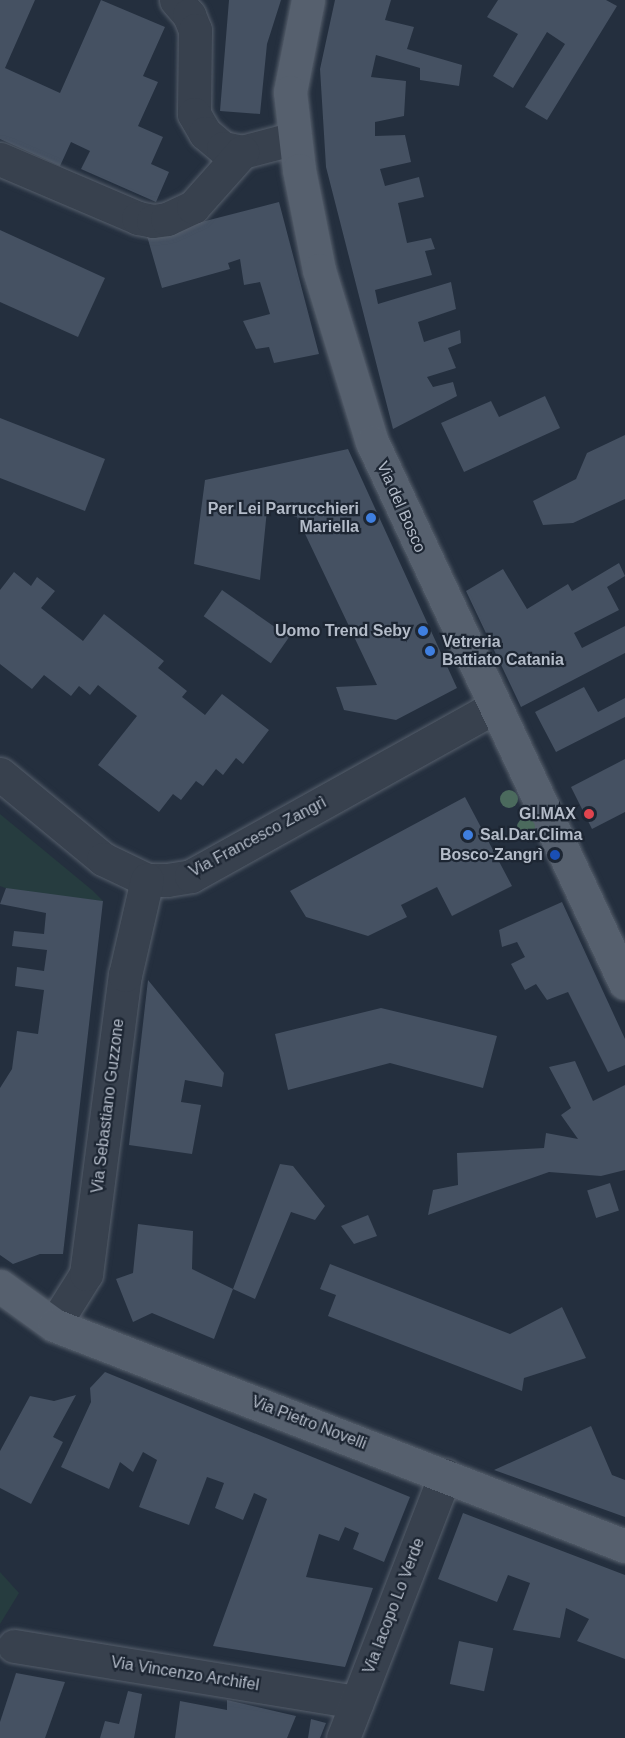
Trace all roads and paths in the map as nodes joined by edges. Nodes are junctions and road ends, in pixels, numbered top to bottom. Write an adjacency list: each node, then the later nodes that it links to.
1 (176, 0): 4 (street)
2 (308, 0): 3 (main road, Via del Bosco)
3 (295, 138): 4 (street); 6 (main road, Via del Bosco)
4 (242, 152): 5 (street)
5 (0, 159)
6 (493, 708): 8 (street, Via Francesco Zangrì); 9 (main road, Via del Bosco)
7 (0, 774): 8 (street)
8 (147, 880): 11 (street, Via Sebastiano Guzzone)
9 (625, 983)
10 (0, 1286): 11 (main road, Via Pietro Novelli)
11 (54, 1325): 12 (main road, Via Pietro Novelli)
12 (445, 1475): 13 (main road, Via Pietro Novelli); 15 (street, Via Iacopo Lo Verde)
13 (625, 1546)
14 (14, 1646): 15 (street, Via Vincenzo Archifel)
15 (356, 1702): 16 (street, Via Iacopo Lo Verde)
16 (343, 1738)

